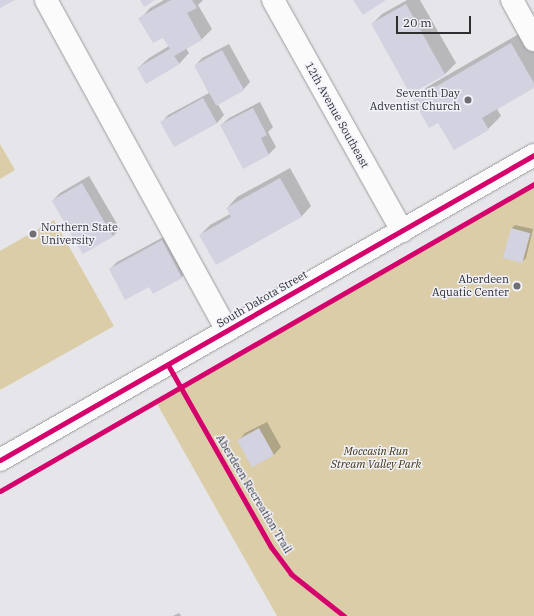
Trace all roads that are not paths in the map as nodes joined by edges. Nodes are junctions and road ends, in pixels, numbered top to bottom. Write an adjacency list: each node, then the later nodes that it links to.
1 (46, 0): 7 (street)
2 (273, 0): 6 (street, 12th Avenue Southeast)
3 (512, 0): 4 (street)
4 (534, 40)
5 (534, 154): 6 (street, South Dakota Street)
6 (402, 231): 7 (street, South Dakota Street)
7 (226, 331): 8 (street, South Dakota Street)
8 (0, 460)

